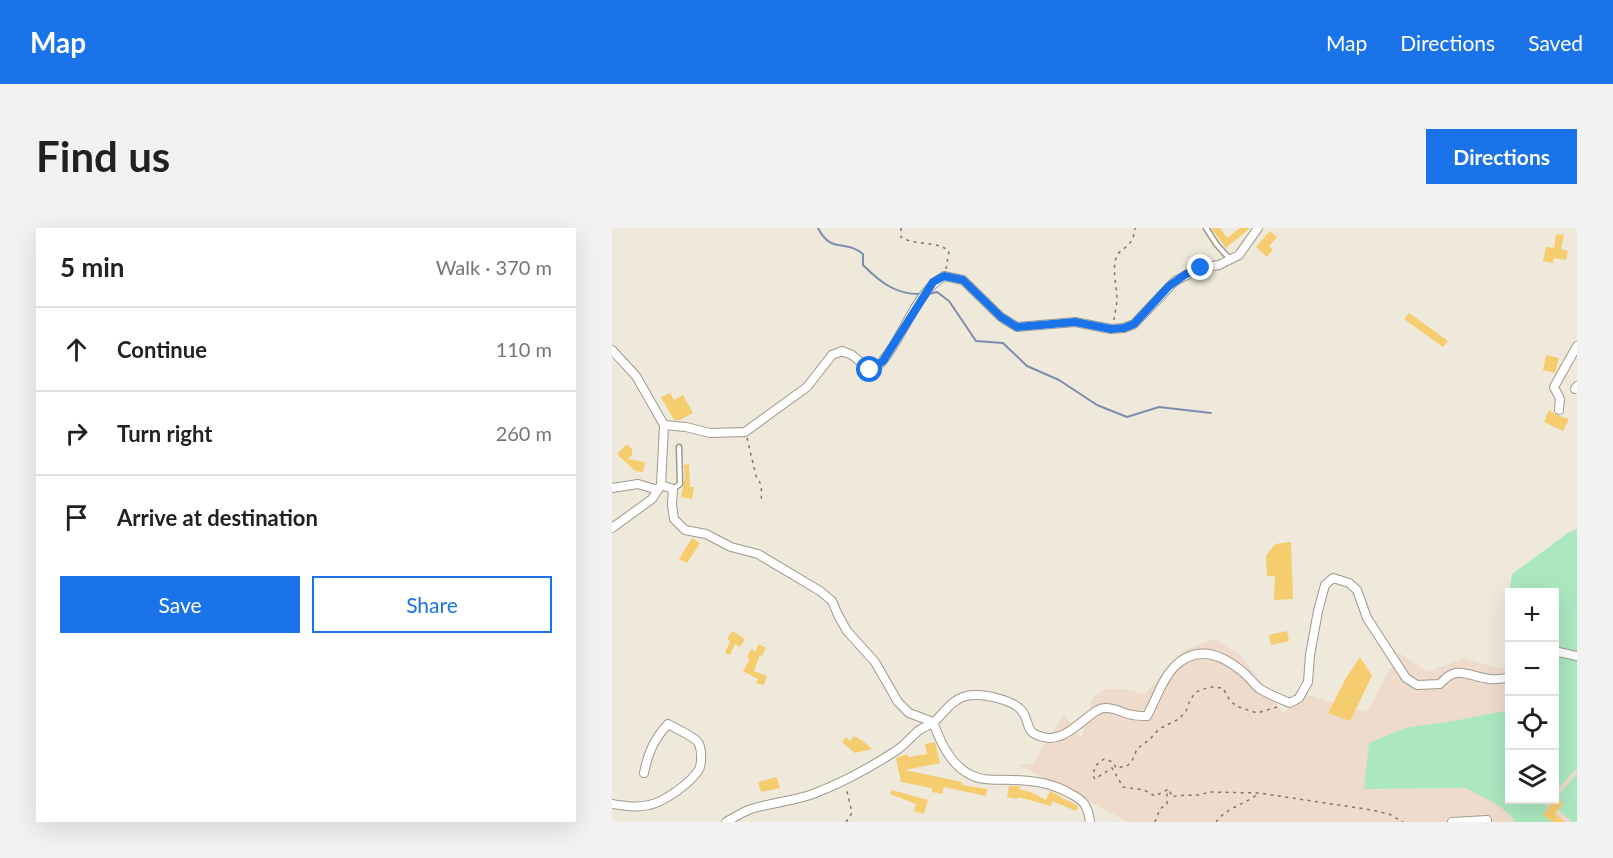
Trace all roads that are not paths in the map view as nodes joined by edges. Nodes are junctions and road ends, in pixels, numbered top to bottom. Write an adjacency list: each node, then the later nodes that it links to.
1 (1206, 228): 3 (lane)
2 (1258, 228): 3 (street)
3 (1231, 260): 7 (street)
4 (1577, 346): 6 (street)
5 (612, 350): 7 (street)
6 (1558, 410)
7 (664, 425): 9 (street)
8 (679, 447): 11 (lane)
9 (660, 487): 10 (street); 11 (street); 12 (street)
10 (612, 488)
11 (673, 489): 16 (street)
12 (612, 528)
13 (1559, 652): 14 (street)
14 (1577, 656)
15 (1505, 678): 16 (street)
16 (933, 722): 20 (street); 21 (street)
17 (644, 773): 18 (street)
18 (612, 804)
19 (1487, 820): 22 (street)
20 (726, 822)
21 (1090, 822)
22 (1452, 822)

